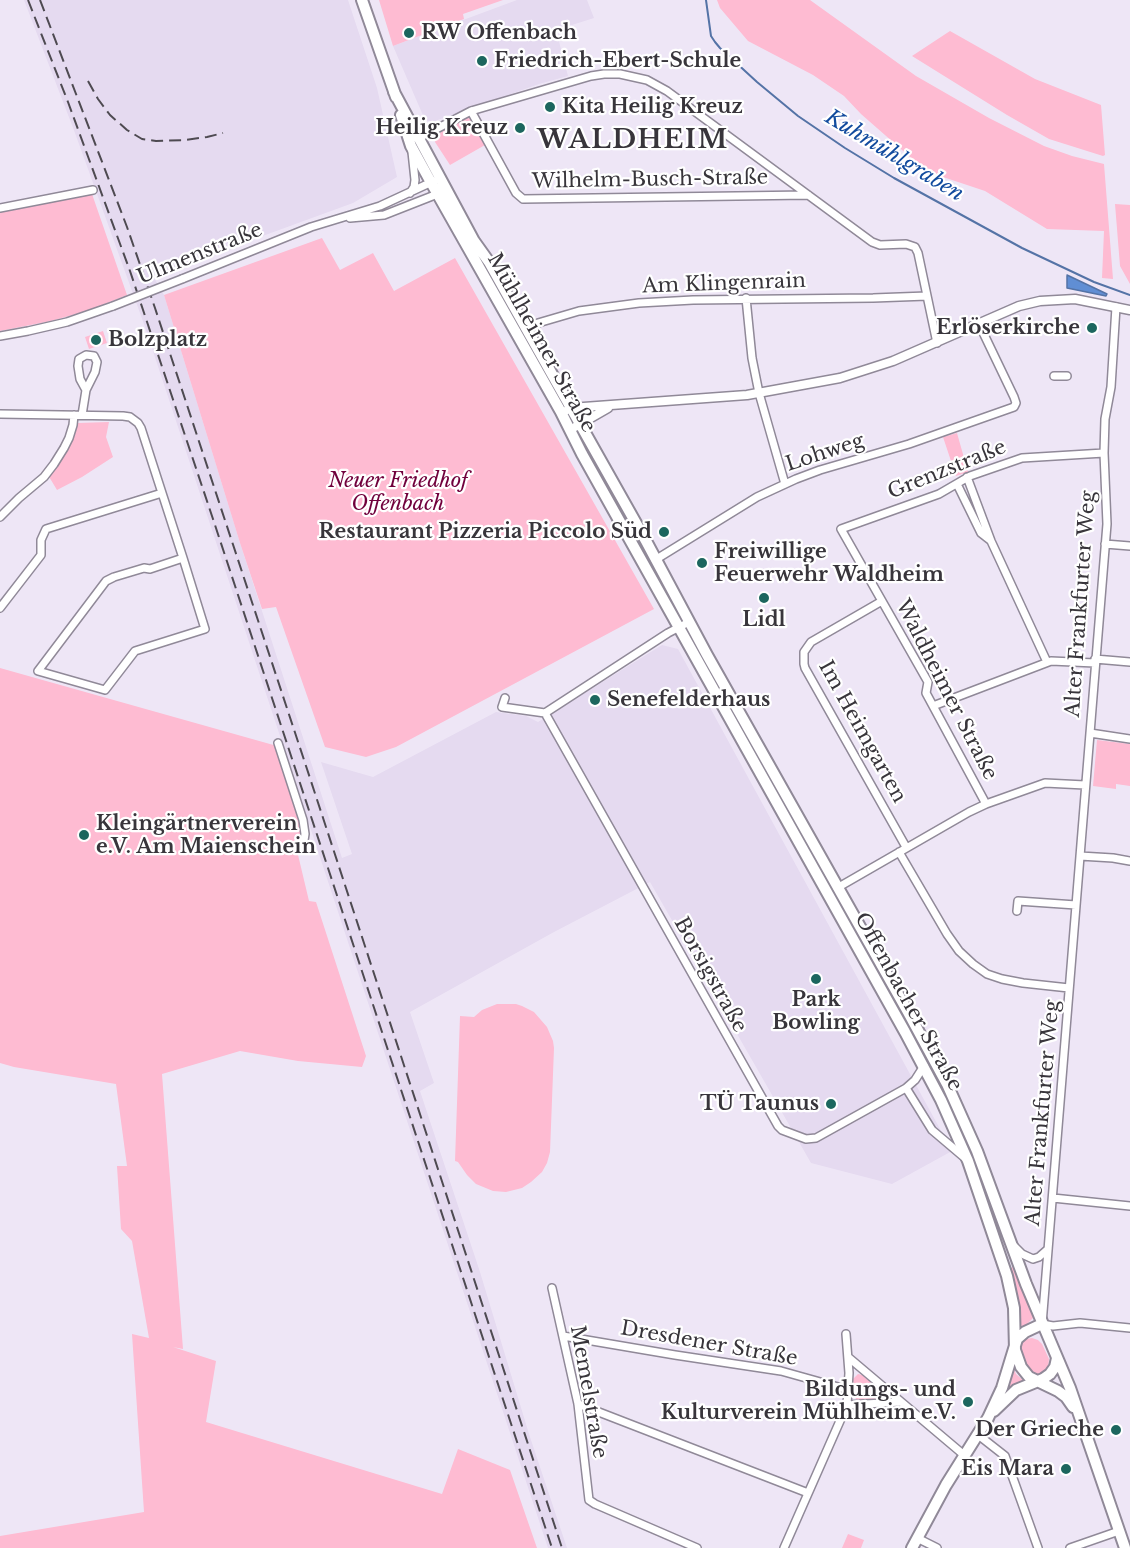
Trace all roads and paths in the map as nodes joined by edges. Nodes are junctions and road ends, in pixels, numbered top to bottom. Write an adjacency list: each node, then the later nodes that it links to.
1 (362, 0): 3 (main road, Mühlheimer Straße)
2 (471, 111): 3 (street); 8 (street); 8 (street, Wilhelm-Busch-Straße)
3 (415, 142): 4 (main road, Mühlheimer Straße); 7 (street)
4 (436, 180): 6 (main road, Mühlheimer Straße); 7 (street, Ulmenstraße)
5 (93, 190): 9 (street)
6 (442, 192): 10 (street); 16 (main road, Mühlheimer Straße); 24 (main road, Mühlheimer Straße)
7 (410, 193): 10 (street, Ulmenstraße)
8 (808, 195): 11 (street)
9 (0, 208)
10 (342, 219): 17 (street, Ulmenstraße, bridge)
11 (927, 296): 12 (street, Am Klingenrain); 18 (street)
12 (746, 298): 16 (street, Am Klingenrain); 22 (street)
13 (1116, 307): 14 (street); 15 (street); 28 (street, Alter Frankfurter Weg)
14 (1130, 310)
15 (979, 324): 18 (street); 30 (street, Lohweg)
16 (526, 328): 24 (main road, Mühlheimer Straße)
17 (0, 336)
18 (937, 343): 22 (street)
19 (1054, 376): 20 (street)
20 (1067, 376)
21 (86, 390): 21 (street); 26 (street)
22 (759, 393): 23 (street); 30 (street)
23 (611, 406): 24 (street); 27 (street)
24 (566, 410): 27 (main road, Mühlheimer Straße)
25 (0, 414): 26 (street)
26 (78, 415): 32 (street); 33 (street)
27 (575, 427): 39 (main road, Mühlheimer Straße); 42 (main road, Mühlheimer Straße)
28 (1104, 453): 29 (street, Grenzstraße); 36 (street, Alter Frankfurter Weg)
29 (967, 477): 31 (street, Grenzstraße); 35 (street)
30 (785, 484): 39 (street, Lohweg)
31 (957, 484): 34 (street, Grenzstraße); 35 (street)
32 (162, 493): 38 (street); 43 (street)
33 (0, 518)
34 (841, 529): 41 (street, Waldheimer Straße)
35 (991, 541): 47 (street)
36 (1105, 544): 37 (street); 46 (street, Alter Frankfurter Weg)
37 (1130, 546)
38 (183, 558): 38 (street)
39 (656, 560): 40 (main road, Mühlheimer Straße)
40 (677, 598): 44 (main road, Offenbacher Straße)
41 (882, 601): 50 (street, Waldheimer Straße); 58 (street, Im Heimgarten)
42 (667, 606): 45 (main road, Offenbacher Straße)
43 (0, 608)
44 (689, 622): 45 (street); 62 (main road, Offenbacher Straße)
45 (678, 627): 51 (street); 66 (main road, Offenbacher Straße)
46 (1095, 661): 47 (street); 48 (street); 52 (street, Alter Frankfurter Weg)
47 (1047, 662): 50 (street)
48 (1130, 662)
49 (505, 698): 51 (street)
50 (933, 706): 56 (street, Waldheimer Straße)
51 (544, 713): 67 (street, Borsigstraße)
52 (1090, 733): 53 (street); 55 (street, Alter Frankfurter Weg)
53 (1130, 739)
54 (278, 743): 57 (street)
55 (1085, 785): 56 (street); 60 (street, Alter Frankfurter Weg)
56 (986, 804): 58 (street)
57 (303, 847)
58 (906, 847): 59 (street)
59 (899, 852): 62 (street); 65 (street)
60 (1080, 856): 61 (street); 63 (street, Alter Frankfurter Weg)
61 (1130, 861)
62 (837, 888): 71 (main road, Offenbacher Straße)
63 (1076, 905): 64 (street); 65 (street, Alter Frankfurter Weg)
64 (1017, 911)
65 (1069, 988): 69 (street, Alter Frankfurter Weg)
66 (924, 1066): 67 (street, Borsigstraße); 68 (main road, Offenbacher Straße)
67 (906, 1088): 68 (street)
68 (968, 1161): 78 (main road, Offenbacher Straße)
69 (1053, 1198): 70 (street); 72 (street, Alter Frankfurter Weg)
70 (1130, 1206)
71 (1010, 1240): 72 (street); 74 (main road, Offenbacher Straße)
72 (1048, 1249): 74 (street, Alter Frankfurter Weg)
73 (552, 1288): 77 (street, Memelstraße)
74 (1042, 1324): 75 (street); 78 (main road); 80 (main road, Offenbacher Straße)
75 (1130, 1328)
76 (846, 1334): 79 (street)
77 (562, 1336): 82 (street, Dresdener Straße); 84 (street, Memelstraße)
78 (1015, 1345): 81 (main road, Offenbacher Straße); 87 (main road)
79 (848, 1357): 82 (street); 83 (street)
80 (1057, 1358): 81 (main road); 86 (main road, Offenbacher Straße)
81 (1036, 1382): 86 (main road, Offenbacher Straße); 87 (main road)
82 (849, 1390): 85 (street)
83 (901, 1402): 85 (street); 89 (street)
84 (578, 1404): 90 (street); 93 (street, Memelstraße)
85 (847, 1405): 90 (street)
86 (1080, 1417): 91 (main road, Offenbacher Straße)
87 (988, 1418): 88 (main road)
88 (977, 1434): 89 (main road); 96 (street)
89 (964, 1455): 92 (main road)
90 (808, 1493): 94 (street)
91 (1119, 1531): 97 (street); 98 (main road, Offenbacher Straße)
92 (914, 1543): 95 (street)
93 (697, 1548)
94 (784, 1548)
95 (937, 1548)
96 (1038, 1548)
97 (1070, 1548)
98 (1125, 1548)

